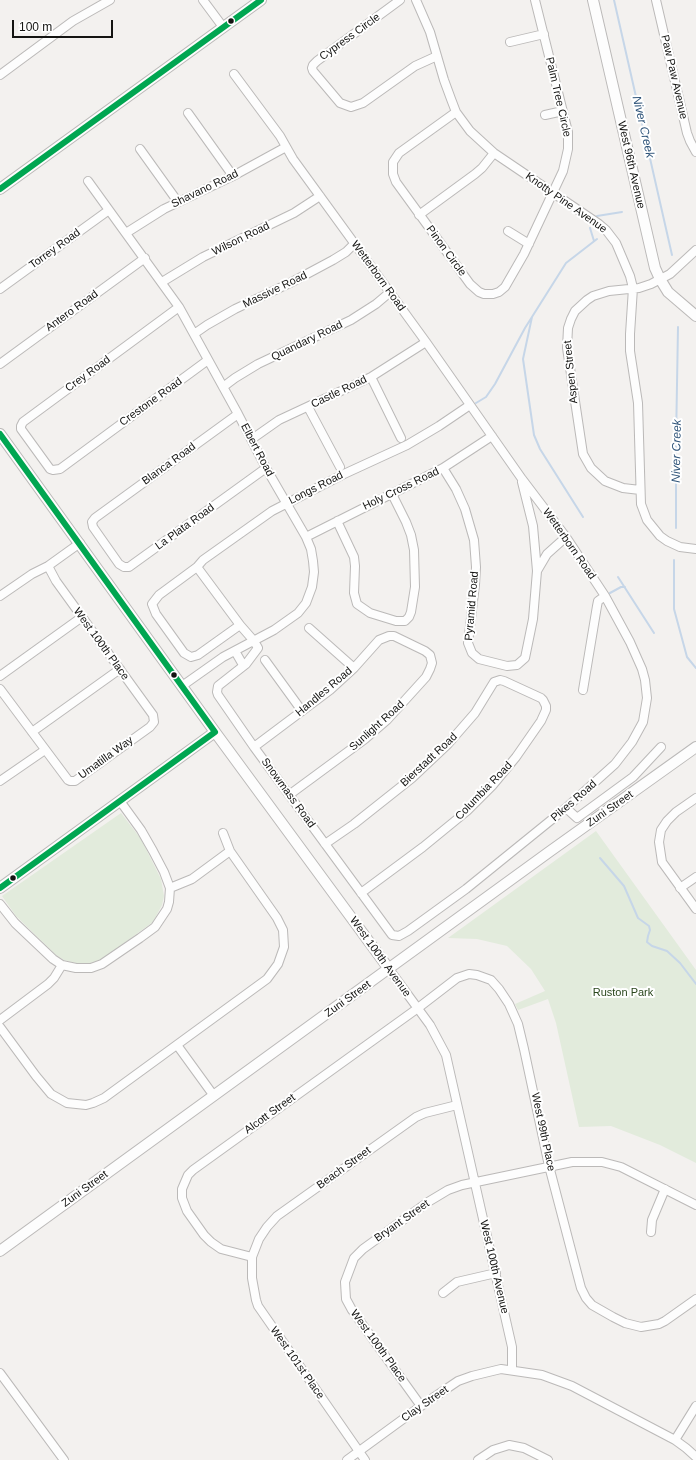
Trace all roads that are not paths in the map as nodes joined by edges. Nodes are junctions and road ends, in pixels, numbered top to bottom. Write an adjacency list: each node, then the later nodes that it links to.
1 (110, 0): 13 (street)
2 (203, 0): 9 (street)
3 (261, 0): 9 (street)
4 (400, 0): 12 (street, Cypress Circle)
5 (416, 0): 12 (street, Knotty Pine Avenue)
6 (535, 0): 10 (street, Palm Tree Circle)
7 (593, 0): 37 (street, West 96th Avenue)
8 (656, 0): 21 (street, Paw Paw Avenue)
9 (223, 27): 25 (street)
10 (544, 34): 11 (street); 15 (street, Palm Tree Circle)
11 (510, 42)
12 (436, 56): 16 (street, Knotty Pine Avenue)
13 (0, 74)
14 (234, 74): 19 (street, Wetterborn Road)
15 (563, 111): 18 (street); 26 (street, Palm Tree Circle)
16 (456, 112): 22 (street, Knotty Pine Avenue); 30 (street, Pinon Circle)
17 (188, 113): 23 (street)
18 (545, 115)
19 (286, 147): 23 (street, Shavano Road); 27 (street, Wetterborn Road)
20 (140, 149): 28 (street)
21 (696, 152)
22 (494, 153): 26 (street, Knotty Pine Avenue); 30 (street)
23 (233, 176): 28 (street, Shavano Road)
24 (88, 181): 29 (street, Elbert Road)
25 (0, 189)
26 (553, 194): 34 (street, Pinon Circle); 39 (street, Knotty Pine Avenue)
27 (320, 196): 33 (street, Wetterborn Road); 38 (street, Wilson Road)
28 (178, 202): 32 (street, Shavano Road)
29 (109, 210): 32 (street, Elbert Road); 40 (street, Torrey Road)
30 (419, 215): 34 (street, Pinon Circle)
31 (508, 231): 34 (street)
32 (126, 233): 36 (street, Elbert Road)
33 (354, 244): 41 (street, Wetterborn Road); 44 (street, Massive Road)
34 (529, 244)
35 (696, 250): 37 (street, Aspen Street)
36 (145, 258): 38 (street, Elbert Road); 47 (street, Antero Road)
37 (660, 279): 39 (street, Aspen Street); 43 (street, West 96th Avenue)
38 (162, 282): 42 (street, Elbert Road)
39 (633, 288): 62 (street, Knotty Pine Avenue); 62 (street, Aspen Street)
40 (0, 289)
41 (390, 293): 45 (street, Wetterborn Road); 49 (street, Quandary Road)
42 (179, 307): 44 (street, Elbert Road); 57 (street, Crey Road)
43 (696, 316)
44 (194, 334): 46 (street, Elbert Road)
45 (426, 342): 48 (street, Castle Road); 50 (street, Wetterborn Road)
46 (208, 360): 49 (street, Elbert Road); 57 (street, Crestone Road)
47 (0, 364)
48 (371, 377): 51 (street, Castle Road); 55 (street)
49 (223, 387): 52 (street, Elbert Road)
50 (470, 405): 54 (street, Wetterborn Road); 64 (street, Longs Road)
51 (308, 407): 56 (street, Castle Road); 58 (street)
52 (238, 414): 56 (street, Elbert Road); 69 (street, Blanca Road)
53 (0, 434): 68 (street, West 100th Avenue)
54 (492, 436): 60 (street, Holy Cross Road); 61 (street, Wetterborn Road)
55 (401, 438)
56 (252, 439): 59 (street, Elbert Road)
57 (94, 444)
58 (340, 467)
59 (266, 468): 64 (street, Elbert Road); 69 (street, La Plata Road)
60 (443, 468): 63 (street, Holy Cross Road); 73 (street, Pyramid Road)
61 (522, 479): 67 (street, Wetterborn Road); 73 (street, Wetterborn Road)
62 (640, 490): 70 (street, Knotty Pine Avenue)
63 (392, 494): 65 (street, Holy Cross Road); 65 (street)
64 (287, 503): 66 (street, Elbert Road); 72 (street, Longs Road)
65 (337, 521): 66 (street, Holy Cross Road)
66 (306, 537): 80 (street, Elbert Road)
67 (566, 537): 73 (street, Pyramid Road); 75 (street, Wetterborn Road)
68 (80, 543): 71 (street); 88 (street, West 100th Avenue)
69 (107, 548)
70 (696, 549)
71 (48, 566): 74 (street); 77 (street, West 100th Place)
72 (197, 566): 78 (street); 78 (street, Longs Road)
73 (537, 571)
74 (0, 596)
75 (605, 596): 76 (street, Wetterborn Road); 91 (street)
76 (614, 612): 104 (street, Pikes Road)
77 (82, 617): 86 (street, West 100th Place); 87 (street)
78 (240, 625): 80 (street)
79 (309, 628): 85 (street)
80 (254, 641): 82 (street, Elbert Road); 84 (street, Snowmass Road)
81 (413, 645): 85 (street, Handles Road); 101 (street, Sunlight Road)
82 (235, 651): 84 (street); 88 (street, Elbert Road)
83 (265, 660): 92 (street)
84 (243, 665): 96 (street, Snowmass Road)
85 (354, 668): 92 (street, Handles Road)
86 (120, 669): 93 (street, West 100th Place); 94 (street)
87 (0, 676)
88 (182, 686): 95 (street, West 100th Avenue)
89 (0, 688): 94 (street, Umatilla Way)
90 (524, 690): 106 (street, Bierstadt Road); 112 (street, Columbia Road)
91 (583, 690)
92 (302, 711): 96 (street, Handles Road)
93 (154, 722): 99 (street, Umatilla Way)
94 (32, 732): 99 (street, Umatilla Way)
95 (216, 732): 103 (street); 117 (street, West 100th Avenue)
96 (254, 747): 101 (street, Snowmass Road)
97 (661, 747): 104 (street)
98 (696, 747): 117 (street, Zuni Street)
99 (45, 750): 100 (street)
100 (0, 781)
101 (290, 795): 106 (street, Snowmass Road)
102 (696, 798): 111 (street)
103 (120, 801): 109 (street); 110 (street)
104 (566, 808): 115 (street, Pikes Road)
105 (223, 833): 107 (street)
106 (325, 844): 112 (street, Snowmass Road)
107 (230, 852): 110 (street); 122 (street)
108 (696, 877): 111 (street)
109 (0, 888)
110 (170, 888): 116 (street)
111 (680, 888): 114 (street)
112 (361, 893): 115 (street, Snowmass Road)
113 (0, 904): 116 (street)
114 (696, 909)
115 (396, 936)
116 (62, 964): 120 (street)
117 (389, 969): 119 (street, West 100th Avenue); 123 (street, Zuni Street)
118 (452, 982): 119 (street, Alcott Street); 125 (street, West 99th Place)
119 (418, 1008): 124 (street, West 100th Avenue); 131 (street, Alcott Street)
120 (0, 1020)
121 (0, 1027): 122 (street)
122 (177, 1045): 123 (street)
123 (214, 1096): 130 (street, Zuni Street)
124 (457, 1105): 126 (street, West 100th Avenue); 131 (street, Beach Street)
125 (549, 1166): 126 (street, Bryant Street); 127 (street, Bryant Street); 135 (street, West 99th Place)
126 (476, 1182): 132 (street, West 100th Avenue); 133 (street, Bryant Street)
127 (665, 1189): 128 (street, Bryant Street); 129 (street)
128 (696, 1205)
129 (651, 1232)
130 (0, 1252)
131 (252, 1257): 141 (street, West 101st Place)
132 (496, 1272): 134 (street); 136 (street, West 100th Avenue)
133 (345, 1282): 138 (street, West 100th Place)
134 (444, 1293)
135 (696, 1299)
136 (512, 1370): 138 (street, Clay Street); 140 (street)
137 (0, 1373): 143 (street)
138 (421, 1406): 141 (street, Clay Street)
139 (696, 1406): 140 (street)
140 (675, 1440): 142 (street)
141 (359, 1452): 144 (street, Clay Street); 145 (street, West 101st Place)
142 (696, 1457)
143 (64, 1460)
144 (347, 1460)
145 (364, 1460)
146 (478, 1460): 147 (street)
147 (548, 1460)

